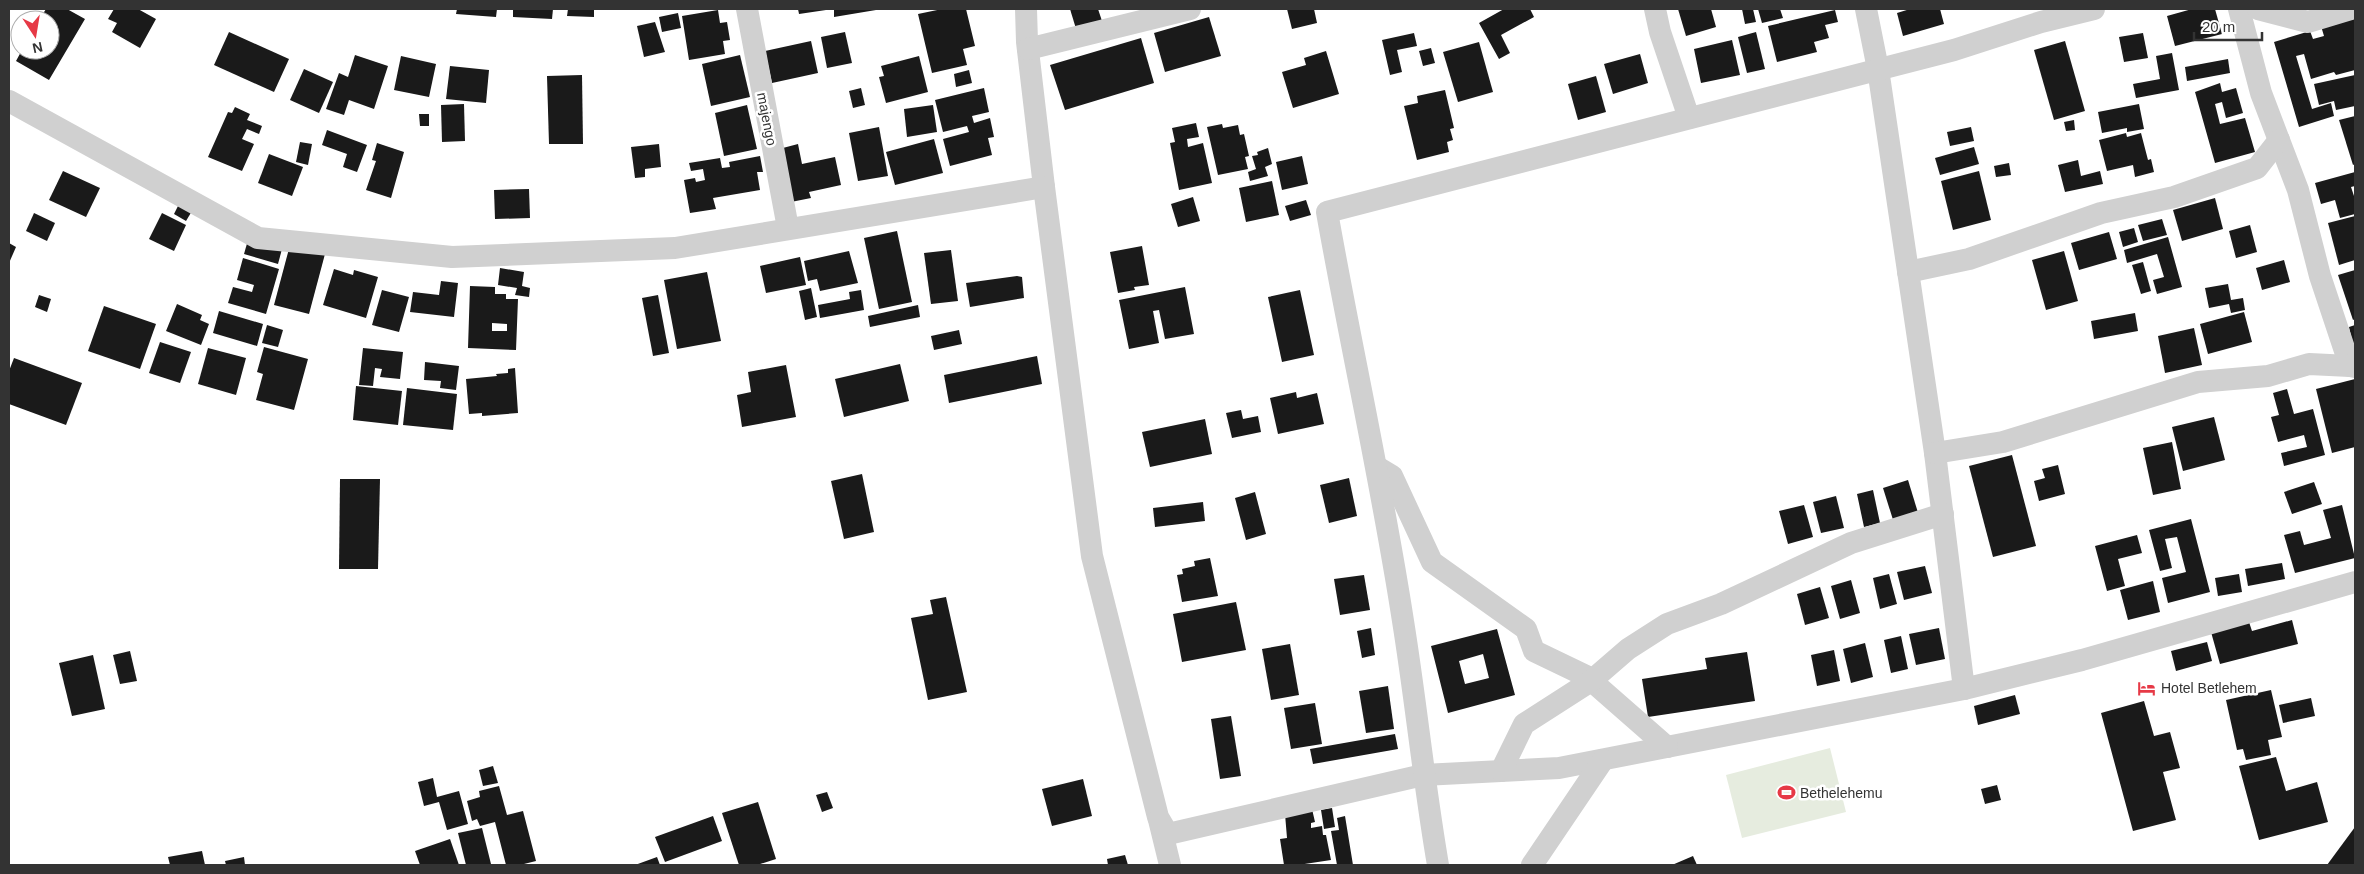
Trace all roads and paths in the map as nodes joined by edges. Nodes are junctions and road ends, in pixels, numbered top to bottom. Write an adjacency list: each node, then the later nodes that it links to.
1 (747, 9): 16 (street, majengo)
2 (1026, 9): 10 (street)
3 (1190, 9): 10 (street)
4 (1655, 9): 13 (street)
5 (1866, 9): 11 (street)
6 (2094, 9): 11 (street)
7 (2240, 9): 14 (street)
8 (2258, 9): 9 (street)
9 (2352, 9)
10 (1028, 49): 15 (street)
11 (1878, 69): 13 (street); 17 (street)
12 (9, 101): 16 (street)
13 (1689, 118): 20 (street)
14 (2279, 140): 17 (street); 18 (street)
15 (1044, 187): 16 (street); 29 (street)
16 (788, 228)
17 (1908, 272): 19 (street)
18 (2353, 367): 19 (street)
19 (1935, 452): 21 (street)
20 (1377, 467): 23 (street); 28 (street)
21 (1942, 514): 23 (street); 24 (street)
22 (2355, 582): 24 (street)
23 (1591, 681): 25 (street); 27 (street)
24 (1964, 690): 25 (street)
25 (1667, 747): 26 (street)
26 (1603, 760): 27 (street); 32 (street)
27 (1501, 771): 28 (street)
28 (1423, 775): 29 (street); 31 (street)
29 (1158, 817): 30 (street)
30 (1170, 865)
31 (1438, 865)
32 (1532, 865)

